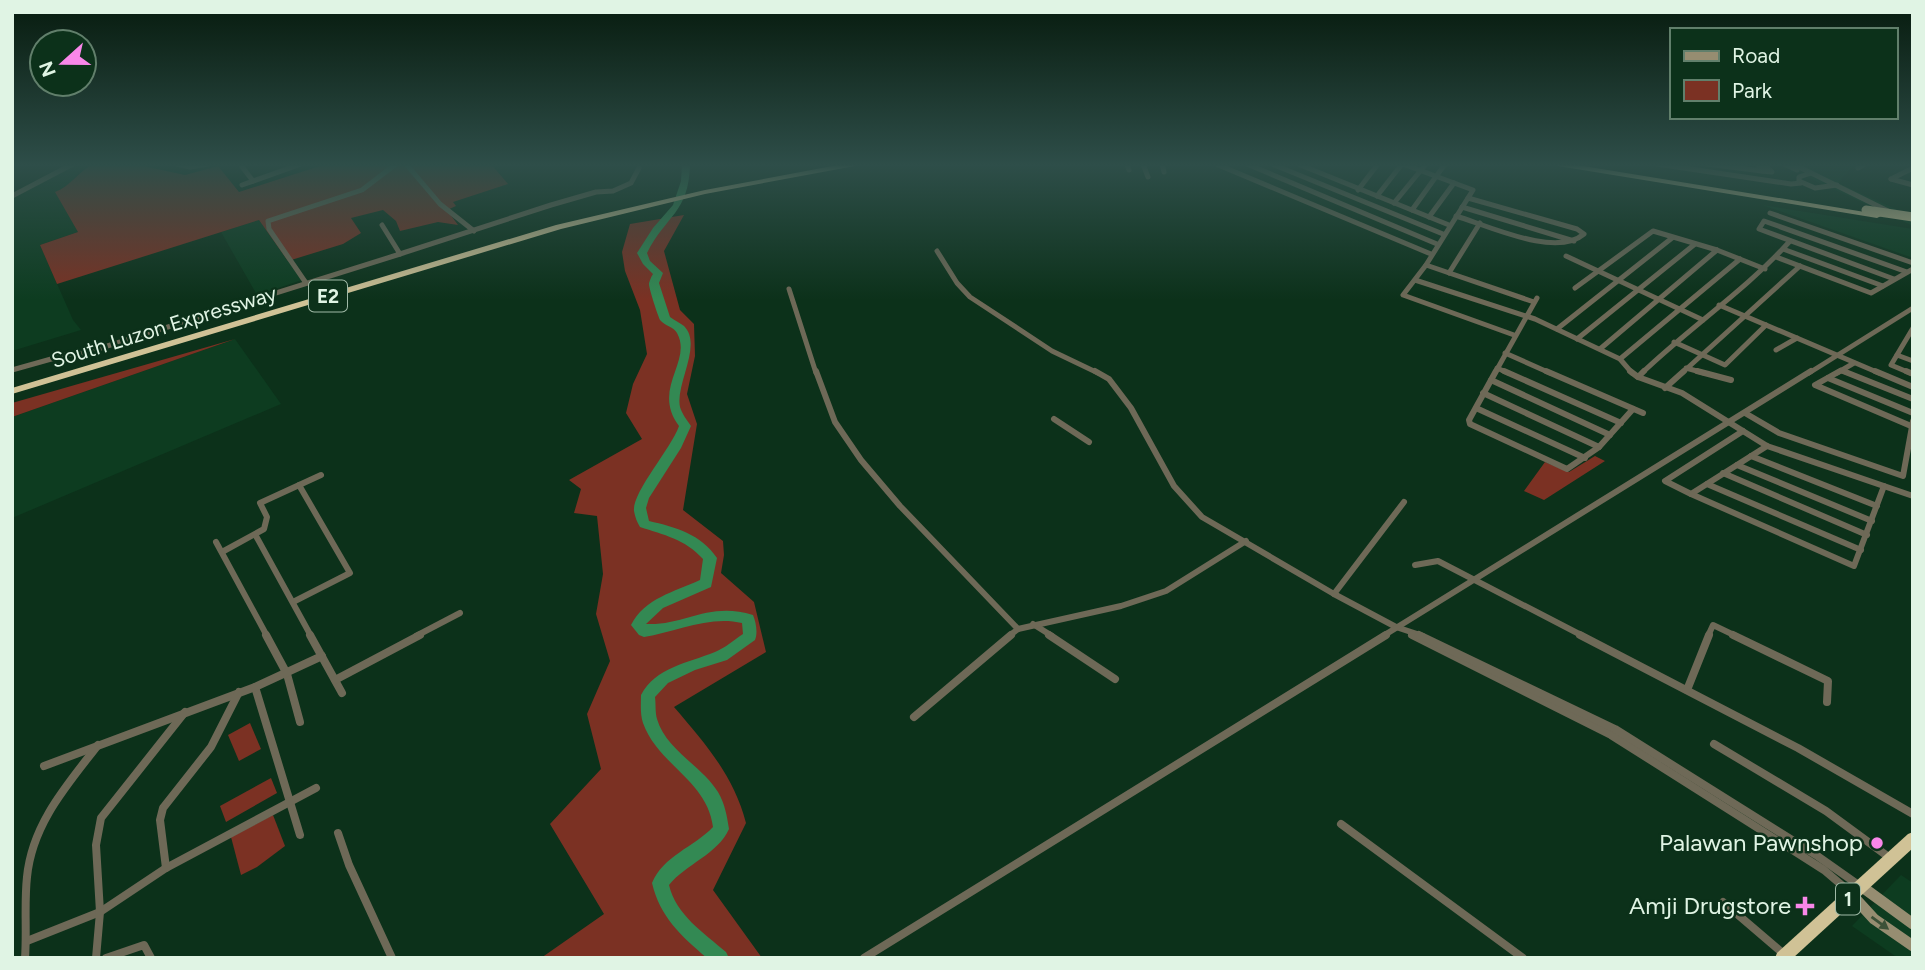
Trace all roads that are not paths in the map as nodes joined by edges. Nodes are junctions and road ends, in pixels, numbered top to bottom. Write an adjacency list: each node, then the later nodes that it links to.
1 (304, 209): 50 (street)
2 (447, 209): 25 (street)
3 (539, 209): 25 (street)
4 (622, 209): 91 (highway, South Luzon Expressway / E2)
5 (1324, 209): 18 (street)
6 (1343, 209): 18 (street)
7 (1356, 209): 30 (street)
8 (1382, 209): 26 (street)
9 (1435, 209): 20 (street)
10 (1460, 209): 19 (street)
11 (1470, 209): 28 (street)
12 (1508, 209): 28 (street)
13 (1838, 209): 21 (highway, bridge)
14 (1861, 209): 21 (highway, bridge)
15 (1889, 209): 21 (street)
16 (1412, 210): 20 (street)
17 (1770, 213): 40 (street)
18 (1338, 215): 36 (street)
19 (1456, 216): 22 (street); 24 (street)
20 (1429, 217): 24 (street)
21 (1913, 220)
22 (1480, 223): 28 (street); 46 (street)
23 (382, 225): 35 (street)
24 (1449, 225): 26 (street)
25 (474, 231): 35 (street)
26 (1443, 234): 30 (street)
27 (1672, 237): 31 (street); 44 (street); 49 (street)
28 (1576, 241)
29 (1790, 241): 32 (street); 45 (street); 48 (street)
30 (1437, 244): 36 (street)
31 (1695, 244): 33 (street); 54 (street)
32 (1783, 249): 38 (street); 51 (street)
33 (1717, 250): 39 (street); 55 (street)
34 (937, 251): 124 (street)
35 (400, 254): 50 (street)
36 (1431, 254): 41 (street)
37 (1566, 256): 44 (street)
38 (1776, 257): 42 (street); 43 (street)
39 (1740, 259): 43 (street); 58 (street)
40 (1913, 263)
41 (1426, 265): 46 (street); 47 (street)
42 (1800, 266): 51 (street); 60 (street)
43 (1765, 268): 56 (street)
44 (1598, 271): 49 (street); 52 (street)
45 (1910, 271): 48 (street)
46 (1449, 273): 59 (street)
47 (1415, 279): 59 (street); 65 (street)
48 (1894, 279): 51 (street)
49 (1618, 281): 54 (street); 64 (street)
50 (306, 284): 83 (street)
51 (1883, 286)
52 (1575, 288)
53 (789, 289): 135 (street)
54 (1638, 290): 55 (street); 68 (street)
55 (1660, 300): 58 (street); 71 (street)
56 (1719, 305): 60 (street); 61 (street)
57 (1913, 308): 77 (street)
58 (1680, 309): 61 (street); 78 (street)
59 (1526, 316): 64 (street); 65 (street)
60 (1744, 316): 62 (street); 75 (street)
61 (1703, 320): 69 (street)
62 (1766, 325): 66 (street); 75 (street)
63 (1913, 328): 67 (street)
64 (1557, 329): 68 (street)
65 (1514, 335): 74 (street)
66 (1797, 338): 73 (street); 77 (street)
67 (1910, 338): 70 (street)
68 (1577, 339): 71 (street)
69 (1674, 342): 75 (street); 86 (street)
70 (1903, 346): 72 (street); 76 (street)
71 (1600, 349): 78 (street)
72 (1913, 349)
73 (1776, 350)
74 (1505, 354): 81 (street); 96 (street)
75 (1700, 355): 82 (street)
76 (1897, 355): 79 (street); 85 (street)
77 (1836, 356): 80 (street); 98 (street)
78 (1619, 359): 86 (street)
79 (1913, 361)
80 (1854, 363): 84 (street); 90 (street)
81 (1497, 368): 88 (street); 102 (street)
82 (1686, 368): 89 (street); 92 (street)
83 (12, 370)
84 (1841, 370): 87 (street); 94 (street)
85 (1913, 374)
86 (1639, 376): 92 (street)
87 (1828, 377): 99 (street); 103 (street)
88 (1491, 380): 93 (street); 105 (street)
89 (1731, 380)
90 (1913, 387)
91 (12, 388)
92 (1665, 388): 101 (street)
93 (1483, 393): 95 (street); 108 (street)
94 (1913, 399)
95 (1476, 408): 110 (street); 110 (street)
96 (1633, 410): 97 (street); 102 (street)
97 (1643, 413)
98 (1745, 413): 101 (street); 103 (street)
99 (1913, 413)
100 (1054, 419): 106 (street)
101 (1730, 422): 104 (street); 129 (street)
102 (1621, 423): 105 (street)
103 (1912, 423)
104 (1743, 431): 107 (street); 117 (street)
105 (1610, 435): 108 (street)
106 (1089, 442)
107 (1767, 446): 109 (street); 116 (street)
108 (1599, 447): 110 (street)
109 (1752, 456): 111 (street); 120 (street)
110 (1585, 458)
111 (1737, 465): 112 (street); 121 (street)
112 (1723, 473): 114 (street); 122 (street)
113 (321, 475): 115 (street)
114 (1707, 484): 117 (street); 126 (street)
115 (299, 485): 123 (street); 131 (street)
116 (1884, 486): 118 (street); 120 (street)
117 (1692, 494): 126 (street)
118 (1913, 496)
119 (1404, 502): 130 (street)
120 (1877, 506): 121 (street)
121 (1872, 521): 122 (street)
122 (1867, 535): 126 (street)
123 (256, 536): 127 (street); 131 (street)
124 (1246, 541): 130 (street); 133 (street)
125 (216, 542): 127 (street)
126 (1861, 550)
127 (222, 552): 137 (street)
128 (1416, 565): 129 (street)
129 (1474, 582): 134 (street); 141 (street)
130 (1334, 594): 134 (street)
131 (293, 602): 136 (street)
132 (460, 613): 139 (street)
133 (1033, 624): 135 (street); 138 (street)
134 (1396, 627): 160 (street); 172 (street)
135 (1017, 629): 146 (street)
136 (322, 656): 137 (street); 139 (street)
137 (286, 674): 140 (street); 147 (street)
138 (1115, 679)
139 (335, 680): 143 (street)
140 (255, 687): 142 (street); 152 (street)
141 (1687, 690): 144 (street); 153 (street)
142 (239, 692): 145 (street); 159 (street)
143 (342, 693)
144 (1827, 702)
145 (187, 710): 148 (street); 162 (street)
146 (914, 717)
147 (300, 722)
148 (100, 744): 150 (street); 164 (street)
149 (1714, 744): 158 (street)
150 (44, 766)
151 (316, 788): 152 (street)
152 (291, 801): 156 (street); 159 (street)
153 (1913, 814)
154 (1341, 824): 173 (street)
155 (338, 833): 171 (street)
156 (300, 835)
157 (1913, 839): 158 (highway, 1)
158 (1891, 859): 160 (highway, 1)
159 (166, 868): 162 (street)
160 (1856, 890): 163 (street); 165 (street, one-way to 165); 166 (highway, 1)
161 (1723, 902): 166 (street)
162 (100, 912): 164 (street); 168 (street)
163 (1913, 923)
164 (27, 941): 167 (street)
165 (1913, 946)
166 (1783, 957)
167 (25, 958)
168 (96, 958)
169 (106, 958): 170 (street)
170 (151, 958)
171 (392, 958)
172 (864, 958)
173 (1523, 958)

